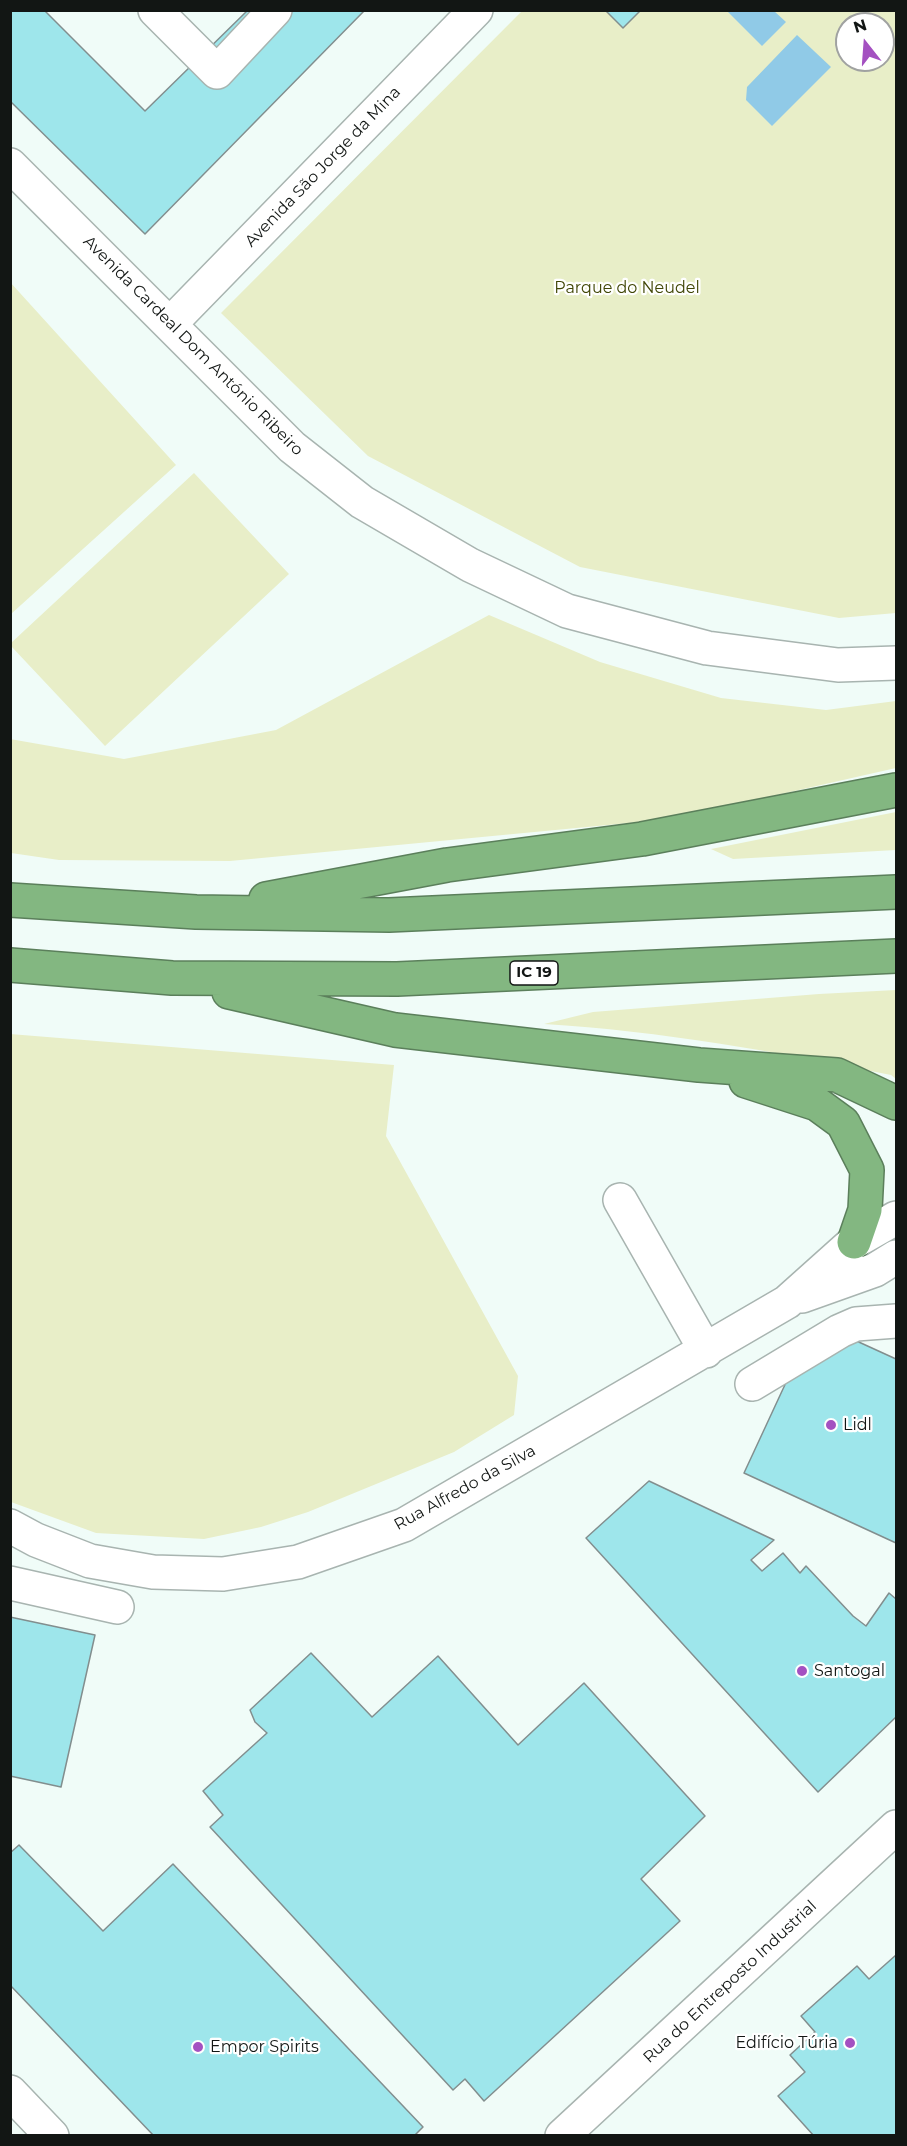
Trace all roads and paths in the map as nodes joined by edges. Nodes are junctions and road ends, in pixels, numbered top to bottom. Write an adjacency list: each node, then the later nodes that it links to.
1 (155, 10): 2 (street)
2 (275, 10)
3 (460, 16): 5 (street, Avenida São Jorge da Mina)
4 (10, 165): 5 (street, Avenida Cardeal Dom António Ribeiro)
5 (170, 324): 6 (street, Avenida Cardeal Dom António Ribeiro)
6 (897, 663)
7 (897, 790): 10 (highway)
8 (897, 892): 10 (highway)
9 (10, 900): 10 (highway)
10 (196, 912)
11 (897, 956): 13 (highway, IC 19)
12 (10, 965): 13 (highway, IC 19)
13 (172, 978): 14 (highway)
14 (699, 1065): 15 (highway); 18 (highway)
15 (897, 1103)
16 (620, 1200): 22 (street)
17 (897, 1218): 18 (street, Rua Alfredo da Silva)
18 (854, 1242): 20 (street, Rua Alfredo da Silva)
19 (897, 1257): 20 (street, Rua Alfredo da Silva)
20 (787, 1302): 22 (street, Rua Alfredo da Silva)
21 (897, 1321): 23 (street)
22 (706, 1351): 24 (street, Rua Alfredo da Silva)
23 (752, 1384)
24 (10, 1526)
25 (10, 1583): 26 (street)
26 (117, 1608)
27 (897, 1827): 30 (street, Rua do Entreposto Industrial)
28 (10, 2092): 29 (street)
29 (52, 2136)
30 (562, 2136)

